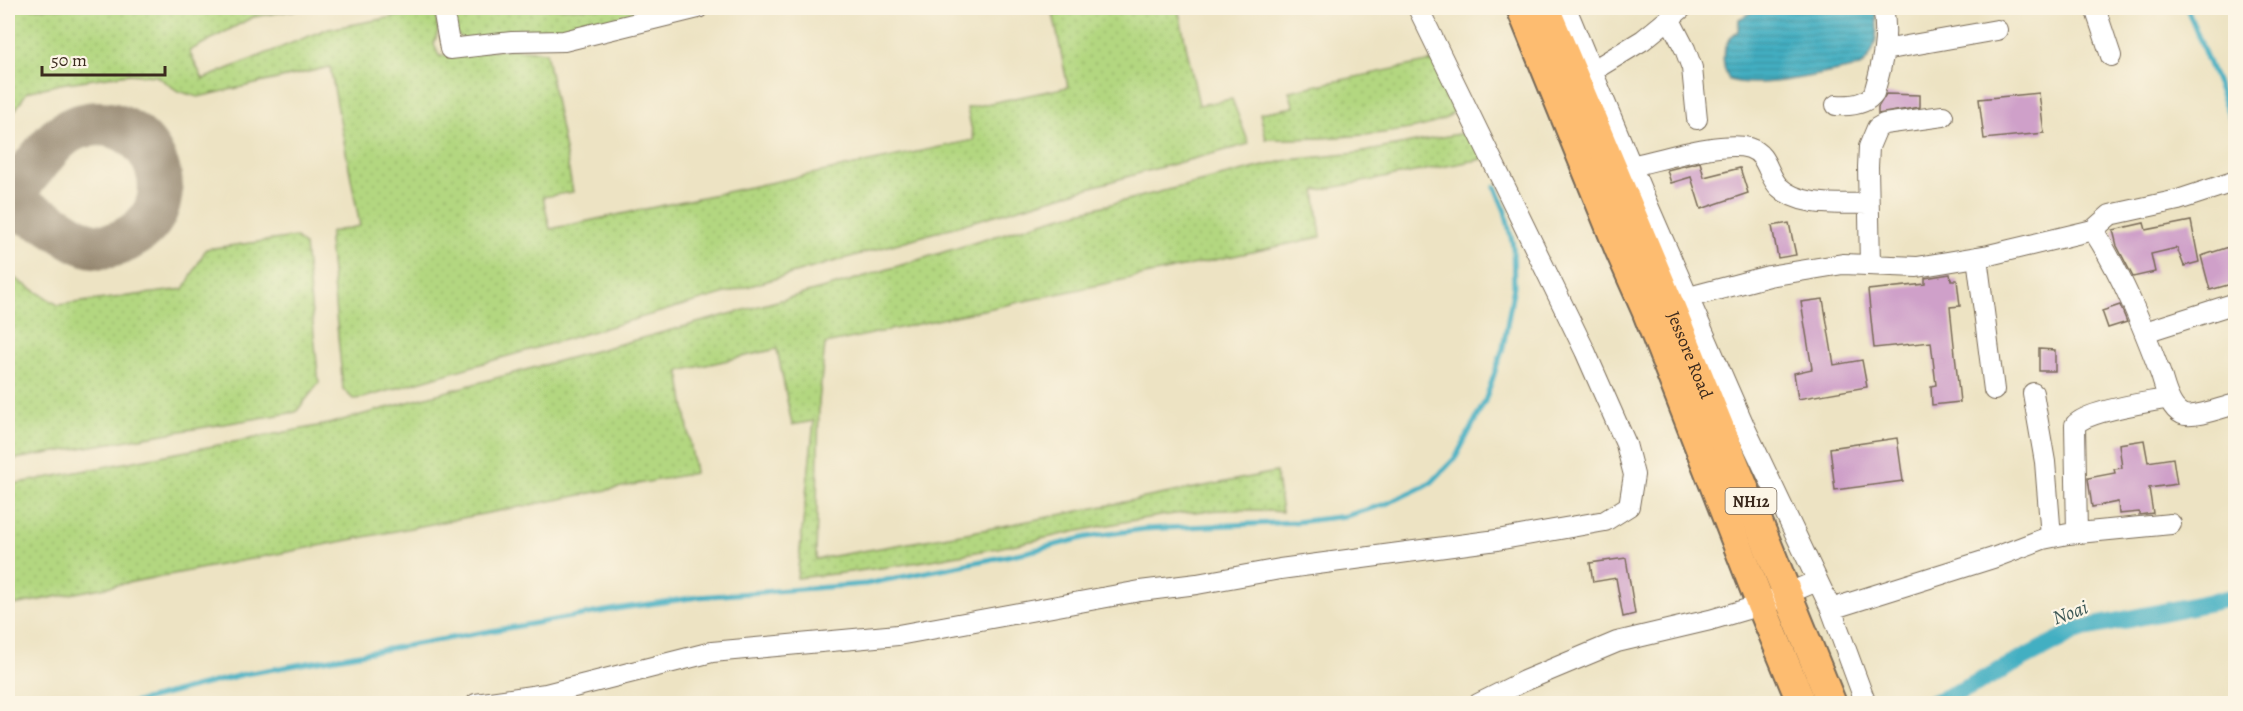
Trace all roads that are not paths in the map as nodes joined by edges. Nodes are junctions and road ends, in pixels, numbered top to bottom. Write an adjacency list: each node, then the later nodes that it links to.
1 (443, 8): 2 (street)
2 (698, 8)
3 (1418, 8): 38 (street)
4 (1521, 8): 23 (highway, NH12)
5 (1545, 8): 13 (highway, Jessore Road / NH12)
6 (1566, 8): 13 (street)
7 (1883, 8): 11 (street)
8 (2095, 8): 12 (street)
9 (1676, 13): 13 (street); 16 (street)
10 (1997, 30): 11 (street)
11 (1884, 50): 14 (street)
12 (2111, 56)
13 (1584, 78): 17 (street); 23 (highway, Jessore Road / NH12)
14 (1836, 105)
15 (1943, 116): 19 (street)
16 (1697, 118)
17 (1631, 166): 19 (street); 23 (street)
18 (2231, 183): 20 (street)
19 (1869, 204): 22 (street)
20 (2093, 230): 21 (street); 25 (street)
21 (1977, 257): 22 (street); 26 (street)
22 (1870, 265): 23 (street)
23 (1668, 303): 33 (street); 34 (highway, Jessore Road / NH12); 35 (highway, NH12)
24 (2235, 303): 25 (street)
25 (2145, 332): 28 (street)
26 (1994, 390)
27 (2032, 393): 32 (street)
28 (2169, 398): 29 (street); 31 (street)
29 (2235, 404)
30 (2171, 524): 31 (street)
31 (2078, 533): 32 (street)
32 (2051, 537): 36 (street)
33 (1817, 581): 34 (street); 36 (street)
34 (1788, 592): 35 (street); 37 (highway, Jessore Road / NH12)
35 (1761, 604): 39 (street); 40 (highway, NH12)
36 (1831, 609): 41 (street)
37 (1832, 702)
38 (476, 704)
39 (1478, 704)
40 (1802, 704)
41 (1866, 704)

